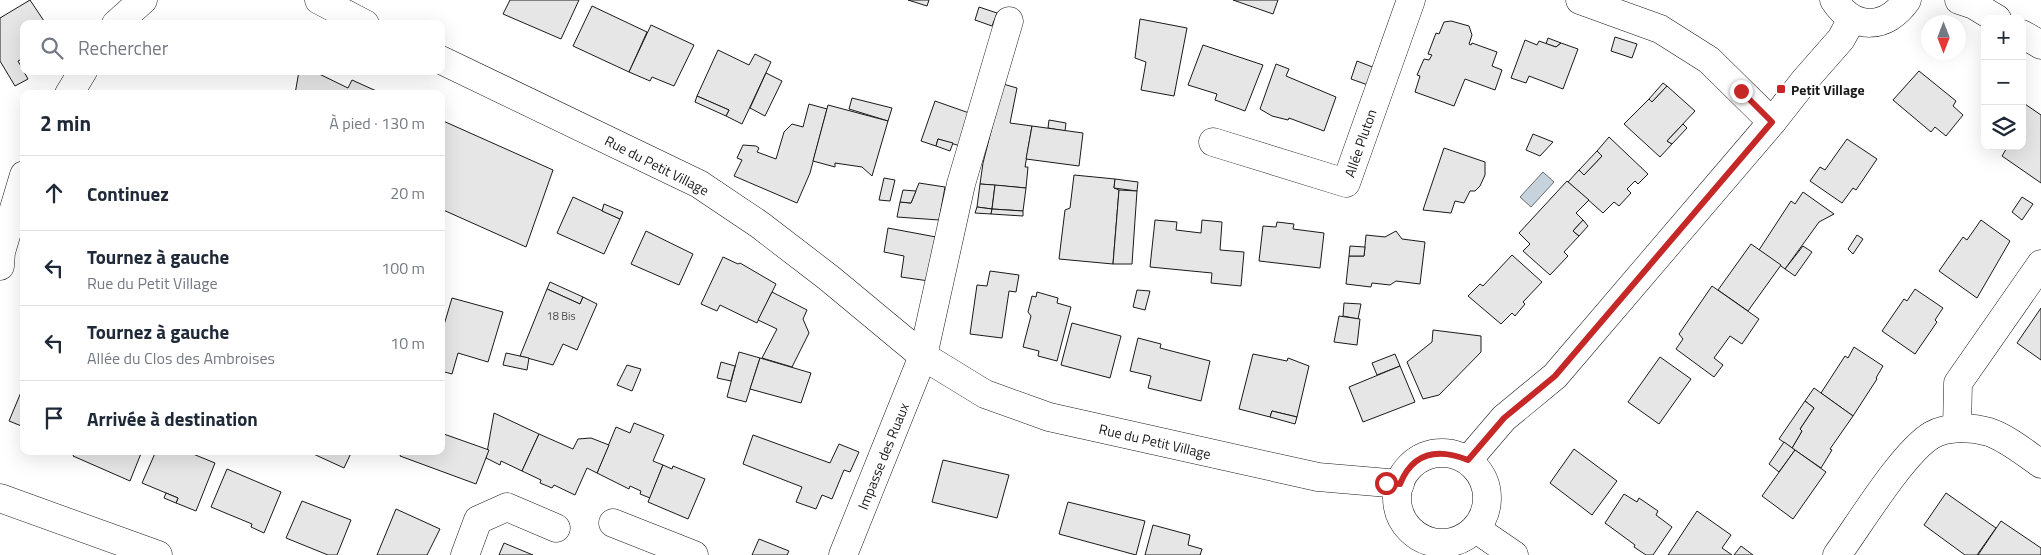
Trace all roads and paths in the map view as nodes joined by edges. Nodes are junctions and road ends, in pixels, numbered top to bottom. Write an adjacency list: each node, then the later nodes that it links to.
1 (143, 0): 9 (street)
2 (319, 0): 10 (street)
3 (1412, 0): 18 (street, Allée Pluton)
4 (1580, 0): 17 (street)
5 (1907, 0): 7 (street)
6 (1959, 0): 8 (street)
7 (1843, 10): 17 (street)
8 (1990, 15)
9 (120, 20)
10 (357, 20)
11 (1009, 21): 22 (street)
12 (2026, 36): 13 (street)
13 (2041, 45)
14 (445, 62): 22 (street, Rue du Petit Village)
15 (81, 75): 16 (street)
16 (71, 90)
17 (1772, 122): 24 (street)
18 (1213, 142)
19 (20, 188): 21 (street)
20 (2041, 264): 23 (street)
21 (0, 266)
22 (923, 356): 26 (street, Rue du Petit Village); 35 (street, Impasse des Ruaux)
23 (1957, 428): 25 (street); 37 (street)
24 (1468, 460): 26 (street); 30 (street)
25 (2041, 464)
26 (1400, 484): 31 (street)
27 (0, 498): 32 (street)
28 (614, 523): 34 (street)
29 (556, 528): 33 (street)
30 (1476, 529): 31 (street); 36 (street)
31 (1417, 547)
32 (158, 555)
33 (464, 555)
34 (694, 555)
35 (842, 555)
36 (1514, 555)
37 (1837, 555)

